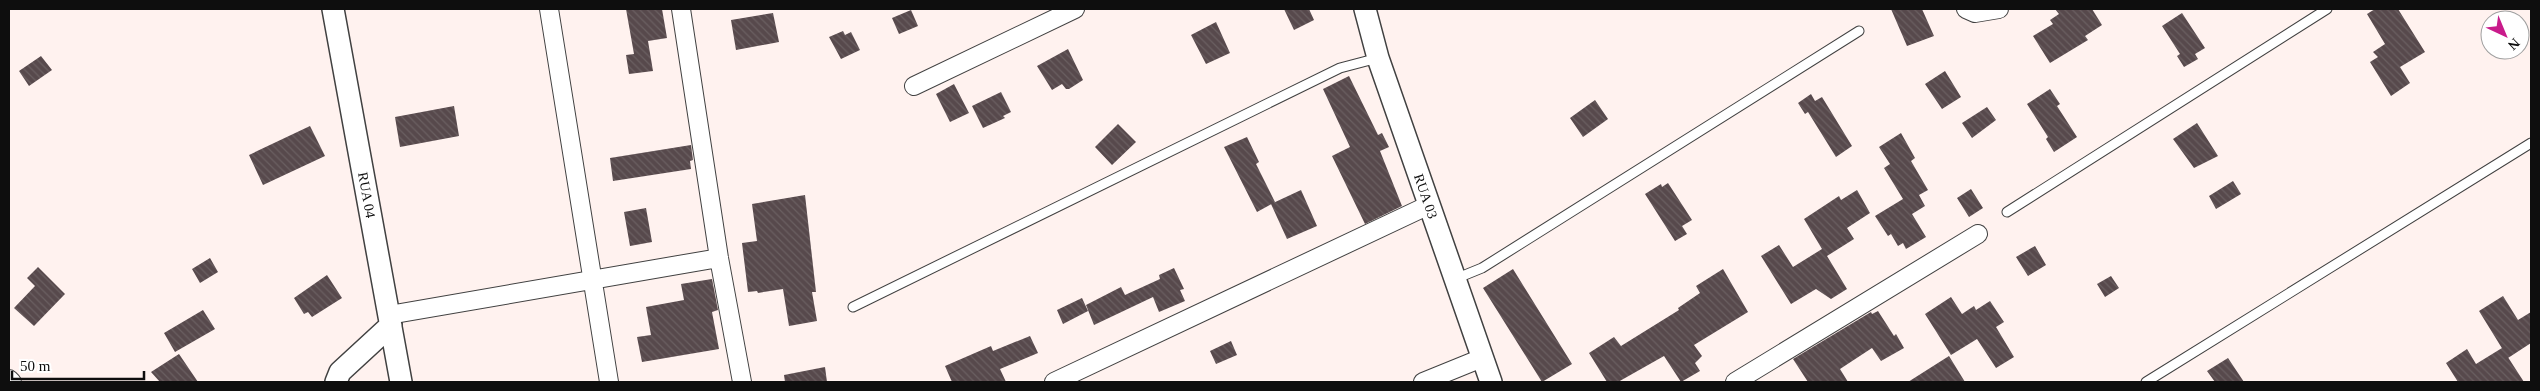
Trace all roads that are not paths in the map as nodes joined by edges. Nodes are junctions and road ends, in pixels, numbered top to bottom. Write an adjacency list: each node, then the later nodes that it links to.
1 (333, 9): 20 (street, RUA 04)
2 (549, 9): 17 (street)
3 (681, 9): 16 (street)
4 (1075, 9): 11 (street)
5 (1365, 9): 10 (street, RUA 03)
6 (1966, 9): 7 (street)
7 (1999, 9)
8 (2327, 9): 14 (lane)
9 (1859, 31): 18 (lane)
10 (1378, 58): 13 (street, RUA 03); 19 (lane)
11 (914, 86)
12 (2531, 143): 32 (lane)
13 (1430, 205): 18 (street, RUA 03); 28 (street)
14 (2008, 212)
15 (1978, 234): 31 (street)
16 (719, 258): 17 (street); 27 (street)
17 (592, 280): 20 (street); 26 (street)
18 (1454, 280): 21 (street, RUA 03)
19 (853, 307)
20 (390, 320): 24 (street); 25 (street, RUA 04)
21 (1482, 358): 29 (street); 30 (street, RUA 03)
22 (9, 379): 23 (street)
23 (12, 382)
24 (336, 382)
25 (401, 382)
26 (609, 382)
27 (742, 382)
28 (1054, 382)
29 (1424, 382)
30 (1491, 382)
31 (1735, 382)
32 (2146, 382)

